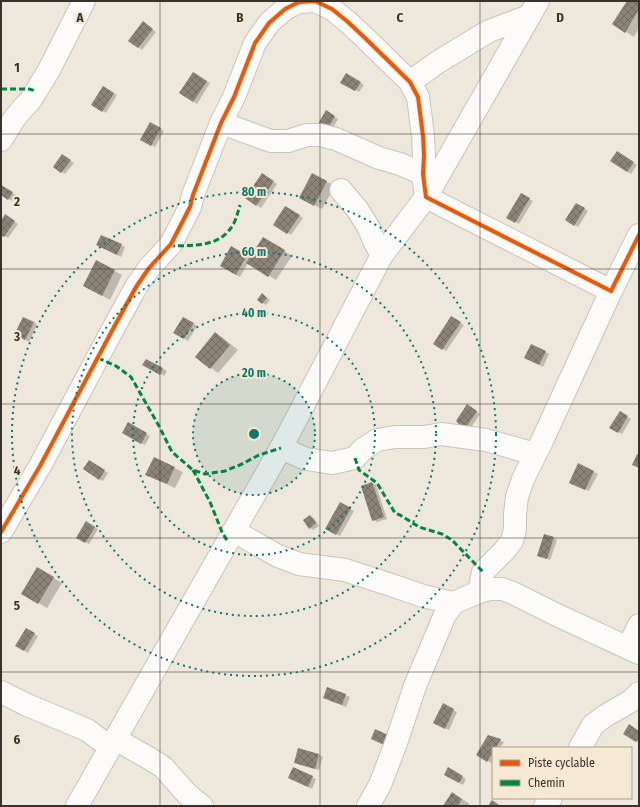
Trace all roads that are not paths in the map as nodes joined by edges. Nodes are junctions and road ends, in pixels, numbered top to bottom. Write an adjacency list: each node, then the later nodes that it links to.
1 (84, 1): 6 (street)
2 (533, 8): 4 (street); 9 (street)
3 (347, 12): 4 (street); 5 (street)
4 (410, 82): 7 (street)
5 (221, 123): 7 (street); 16 (street)
6 (1, 140)
7 (423, 165): 9 (street)
8 (341, 190): 11 (street)
9 (426, 197): 11 (street); 12 (street)
10 (639, 234): 12 (street)
11 (382, 255): 13 (street)
12 (611, 292): 14 (street)
13 (282, 448): 14 (street); 15 (street)
14 (535, 454): 17 (street)
15 (234, 531): 18 (street); 23 (street)
16 (1, 532)
17 (479, 592): 18 (street); 20 (street)
18 (453, 603): 29 (street)
19 (639, 625): 20 (street)
20 (633, 650)
21 (1, 692): 24 (street)
22 (639, 693): 26 (street)
23 (127, 718): 24 (street); 25 (street)
24 (87, 730): 25 (street)
25 (113, 743): 27 (street); 28 (street)
26 (581, 747)
27 (77, 806)
28 (202, 806)
29 (368, 806)

